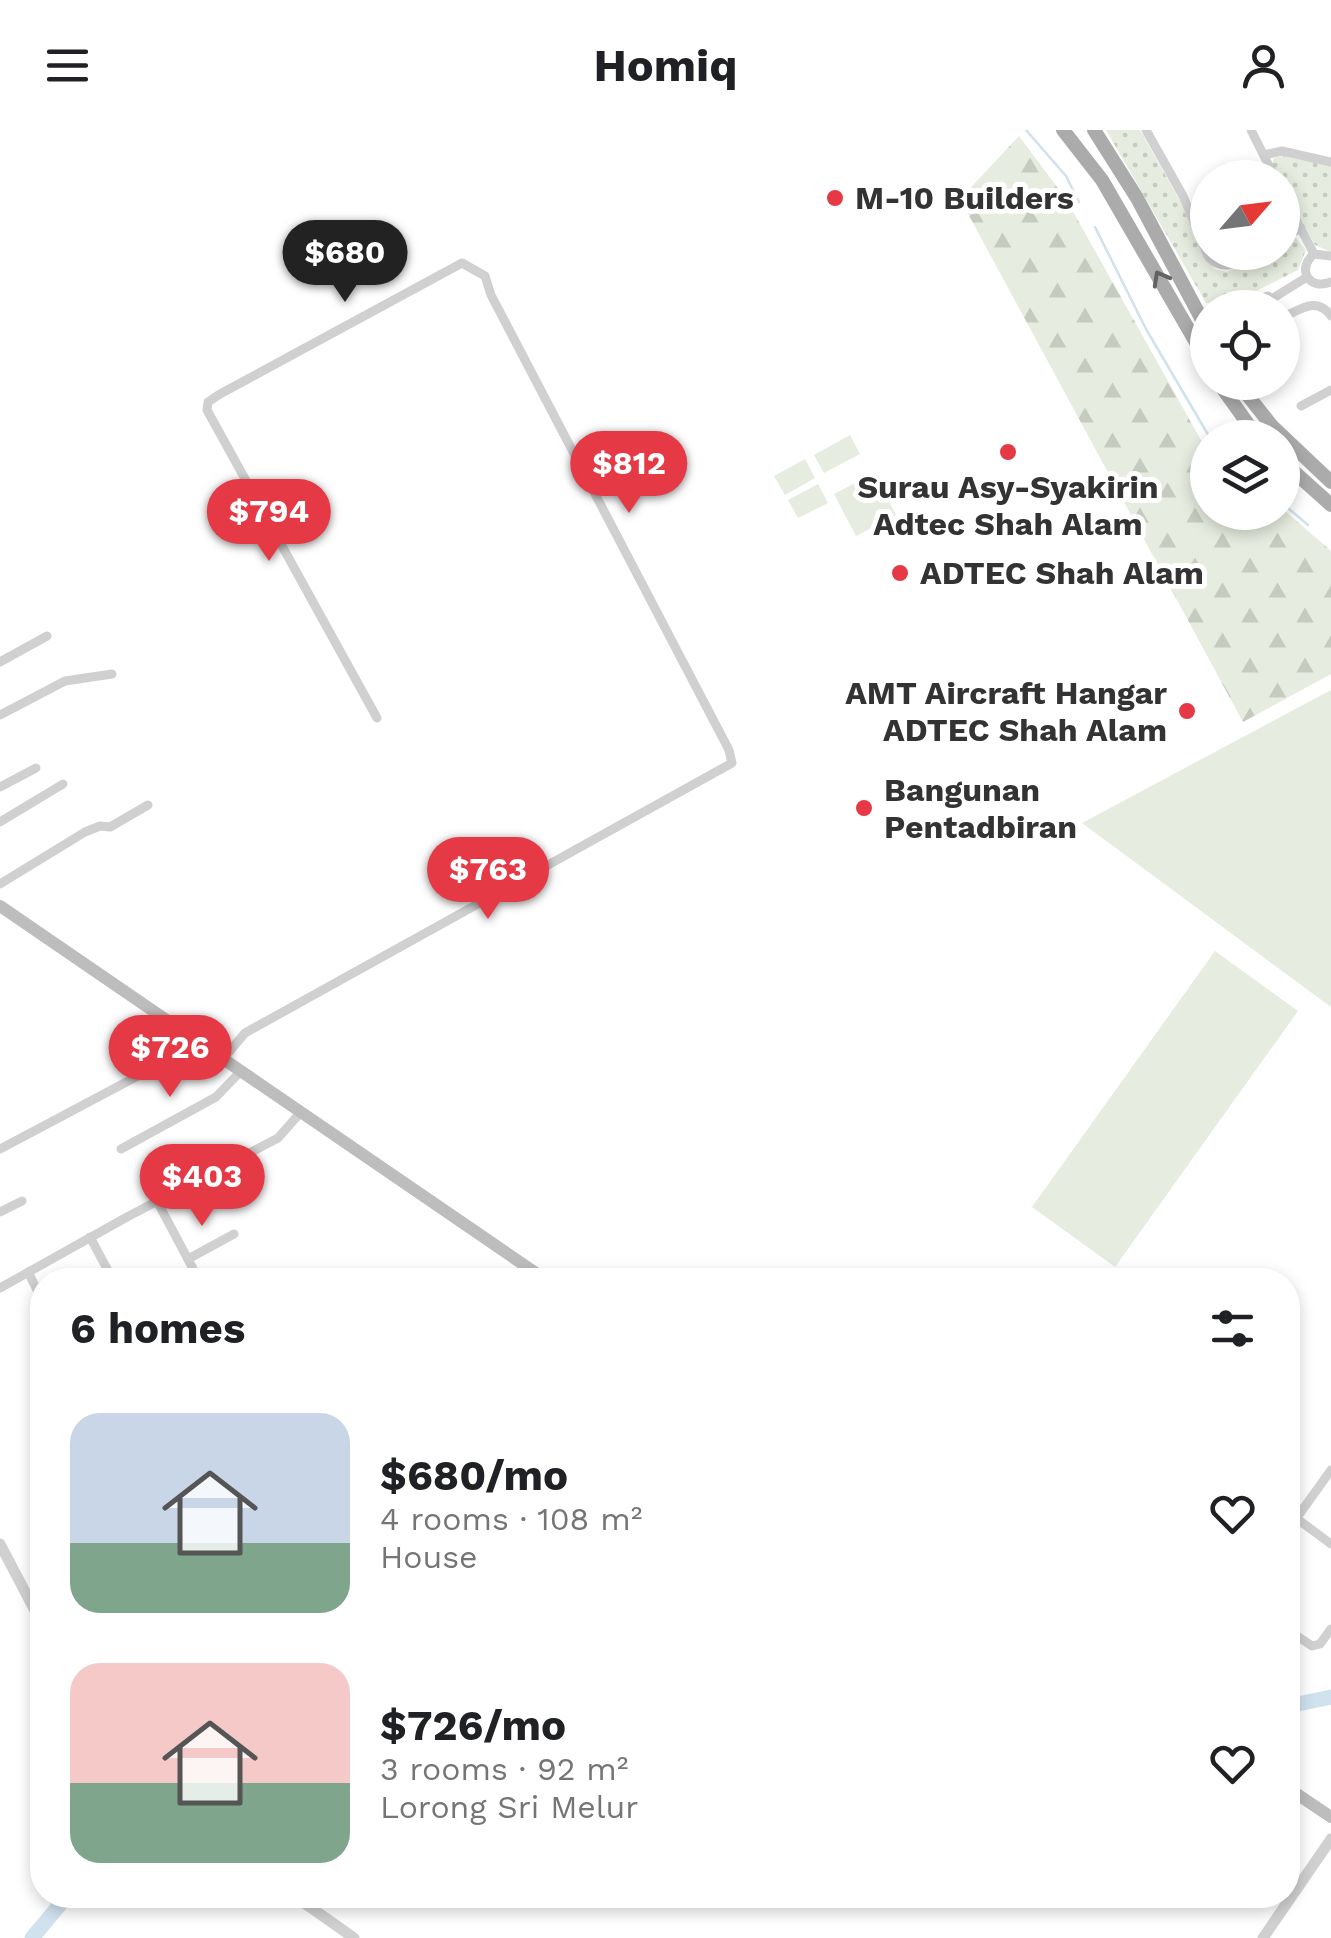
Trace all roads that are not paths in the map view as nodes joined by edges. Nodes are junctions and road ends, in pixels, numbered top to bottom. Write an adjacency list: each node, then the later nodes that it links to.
1 (1063, 130): 16 (main road, one-way to 1)
2 (1094, 130): 15 (main road)
3 (1146, 130): 8 (street)
4 (1251, 130): 5 (street)
5 (1264, 155): 6 (street); 7 (street)
6 (1266, 160)
7 (1331, 162)
8 (1190, 213)
9 (1301, 228): 10 (street)
10 (1314, 254): 11 (street); 12 (street)
11 (1331, 256)
12 (1307, 277): 13 (street); 14 (street)
13 (1331, 282)
14 (1283, 290)
15 (1190, 298)
16 (1190, 306)
17 (1300, 310): 18 (street)
18 (1331, 316)
19 (1331, 390): 21 (street)
20 (1252, 400): 23 (main road)
21 (1300, 406)
22 (1300, 478): 24 (main road)
23 (1331, 482)
24 (1331, 505)
25 (47, 636): 26 (street)
26 (0, 662)
27 (112, 674): 28 (street)
28 (0, 715)
29 (377, 718): 38 (street)
30 (36, 768): 32 (street)
31 (63, 784): 34 (street)
32 (0, 787)
33 (148, 805): 35 (street)
34 (0, 822)
35 (0, 884)
36 (0, 906): 37 (main road)
37 (195, 1039): 38 (main road); 42 (street)
38 (223, 1058): 39 (main road)
39 (241, 1071): 40 (main road); 41 (street)
40 (300, 1112): 44 (street); 52 (main road)
41 (122, 1149)
42 (0, 1150)
43 (22, 1201): 45 (street)
44 (157, 1201): 47 (street); 48 (street)
45 (0, 1212)
46 (234, 1234): 48 (street)
47 (90, 1237): 49 (street); 50 (street)
48 (188, 1259): 51 (street)
49 (35, 1268)
50 (107, 1268)
51 (193, 1268)
52 (528, 1268)
53 (28, 1272): 54 (street); 55 (street)
54 (30, 1276)
55 (0, 1288)
56 (1331, 1470): 57 (street)
57 (1300, 1513)
58 (1300, 1521): 60 (street)
59 (0, 1544): 61 (street)
60 (1331, 1544)
61 (30, 1601)
62 (1331, 1628): 63 (street)
63 (1300, 1638)
64 (1300, 1796): 65 (main road)
65 (1331, 1818)
66 (1331, 1839): 67 (street)
67 (1300, 1884)
68 (311, 1908): 70 (street)
69 (1284, 1908): 71 (street)
70 (354, 1938)
71 (1263, 1938)

